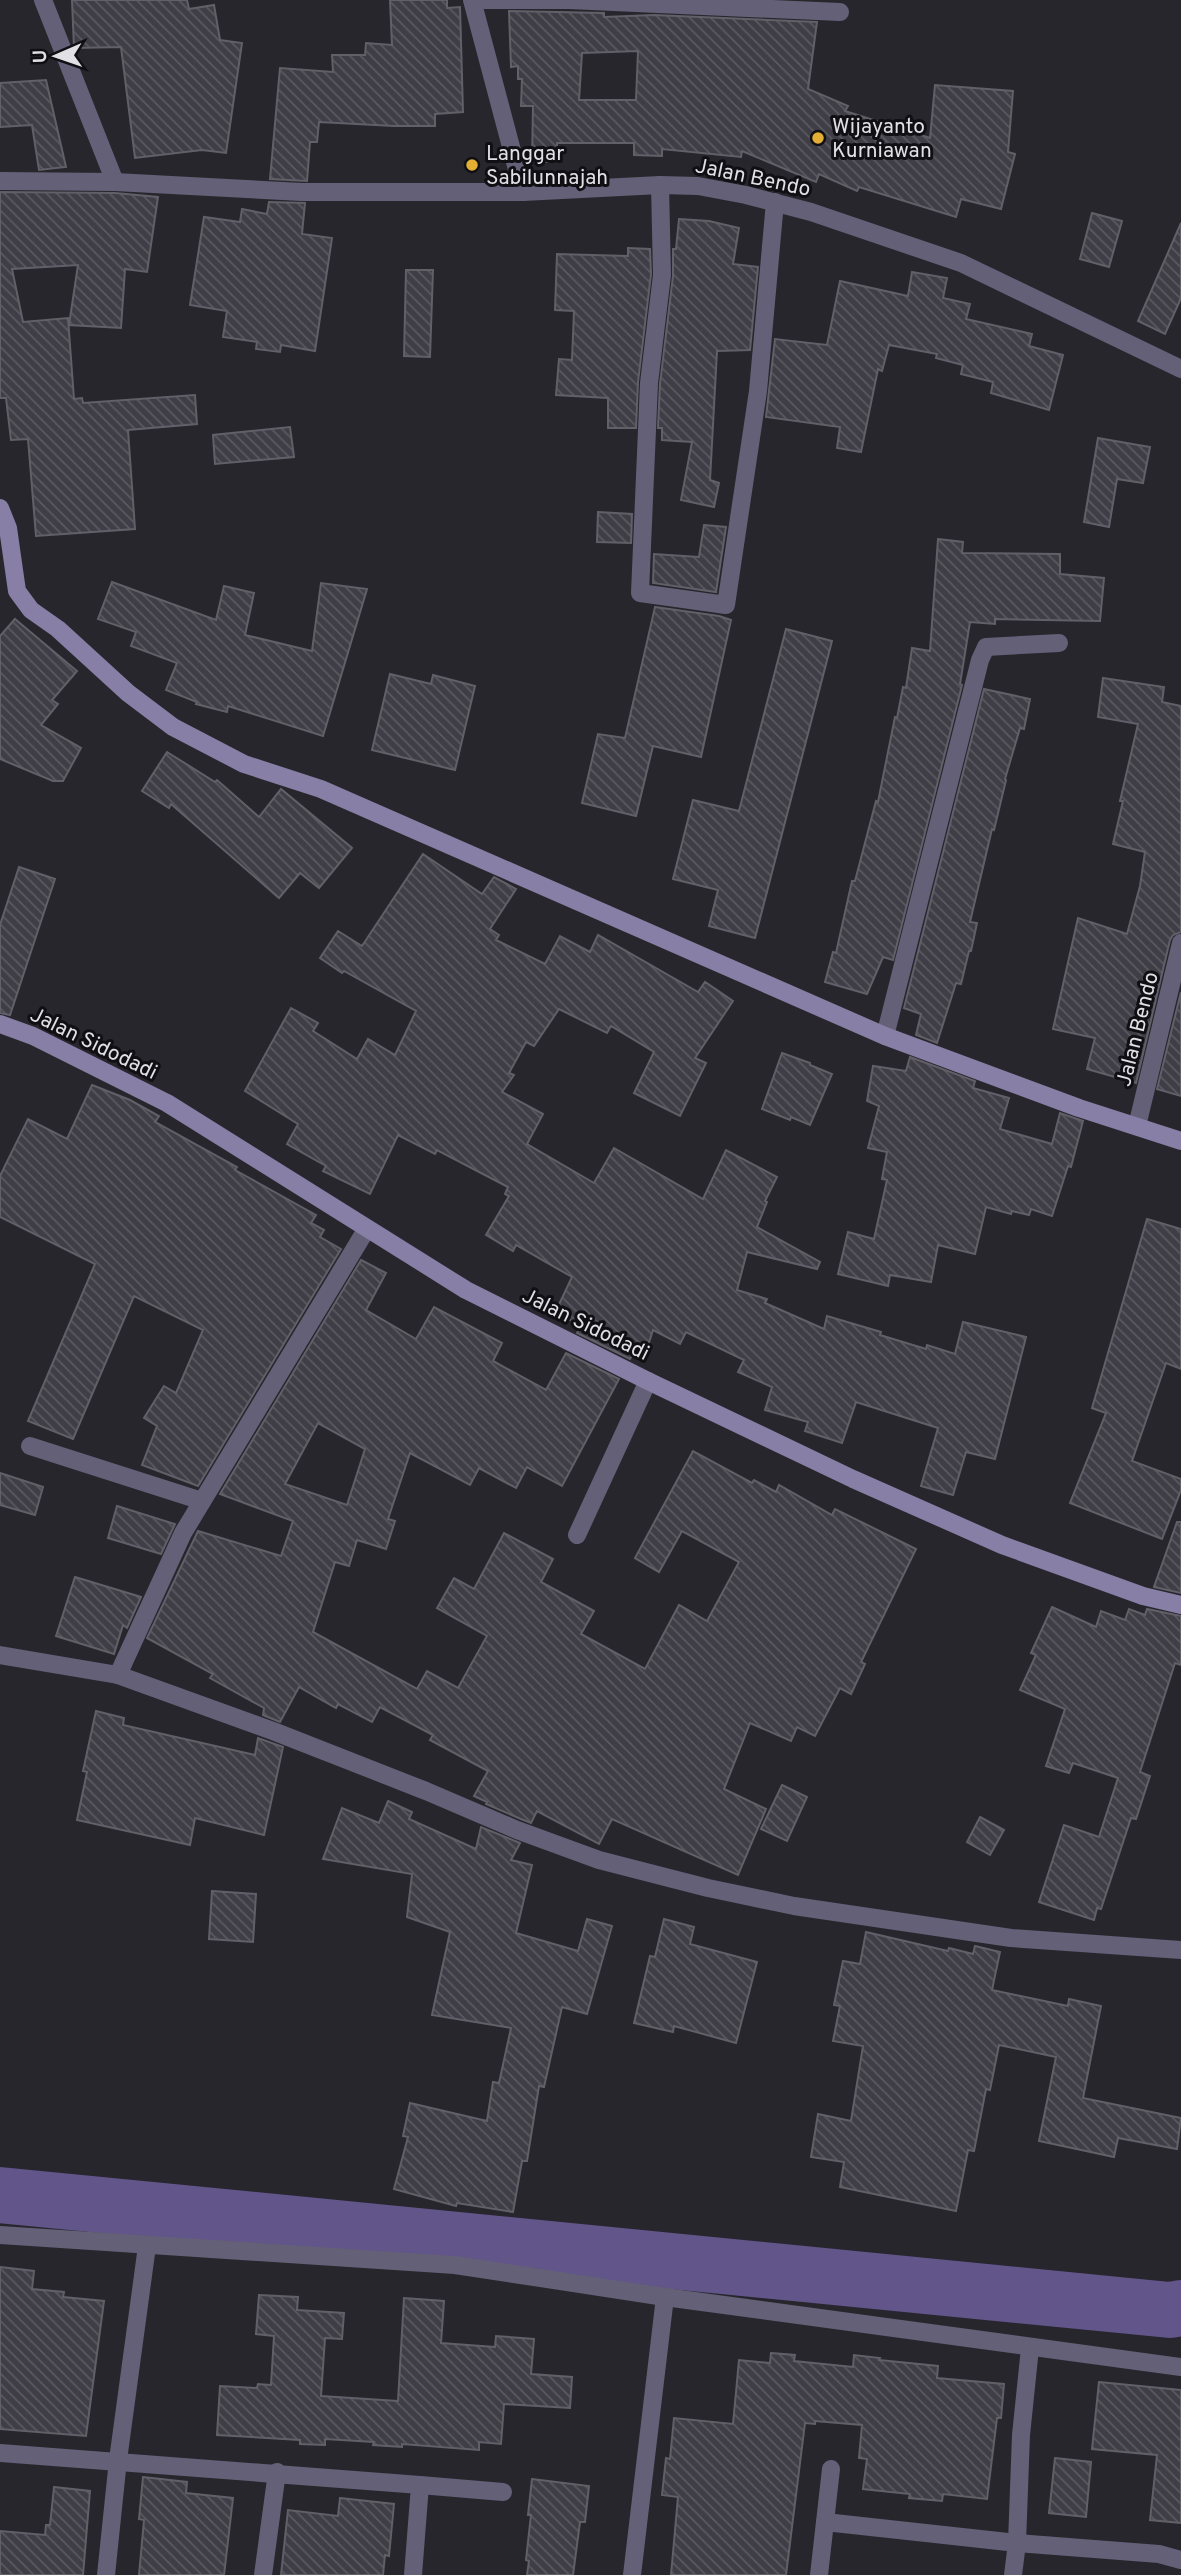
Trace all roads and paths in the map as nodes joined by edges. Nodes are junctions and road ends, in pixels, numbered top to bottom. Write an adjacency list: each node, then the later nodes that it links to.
1 (43, 0): 5 (street)
2 (473, 0): 3 (street); 7 (street)
3 (840, 12)
4 (0, 181): 5 (street, Jalan Bendo)
5 (115, 182): 7 (street, Jalan Bendo)
6 (660, 185): 7 (street, Jalan Bendo); 8 (street, Jalan Bendo); 8 (street)
7 (523, 192)
8 (775, 202): 9 (street, Jalan Bendo)
9 (1181, 369)
10 (0, 508): 11 (street)
11 (14, 575): 12 (street); 16 (street)
12 (0, 591)
13 (1059, 643): 16 (street)
14 (1181, 943): 17 (street, Jalan Bendo)
15 (0, 1024): 19 (street, Jalan Sidodadi)
16 (885, 1036): 17 (street)
17 (1137, 1126): 18 (street)
18 (1181, 1140)
19 (366, 1230): 20 (street, Jalan Sidodadi); 22 (street)
20 (648, 1381): 23 (street); 24 (street, Jalan Sidodadi)
21 (30, 1446): 22 (street)
22 (202, 1501): 26 (street)
23 (578, 1535)
24 (1181, 1605)
25 (0, 1655): 26 (street)
26 (118, 1675): 27 (street)
27 (1181, 1950)
28 (0, 2235): 29 (street)
29 (147, 2246): 30 (street); 34 (street)
30 (665, 2297): 31 (street); 45 (street)
31 (1030, 2348): 32 (street); 40 (street)
32 (1181, 2367)
33 (0, 2453): 34 (street)
34 (118, 2460): 36 (street); 42 (street)
35 (831, 2469): 39 (street)
36 (277, 2472): 37 (street); 43 (street)
37 (420, 2485): 38 (street); 44 (street)
38 (503, 2492)
39 (825, 2522): 40 (street); 46 (street)
40 (1017, 2543): 41 (street); 47 (street)
41 (1181, 2560)
42 (106, 2575)
43 (263, 2575)
44 (413, 2575)
45 (632, 2575)
46 (819, 2575)
47 (1013, 2575)

